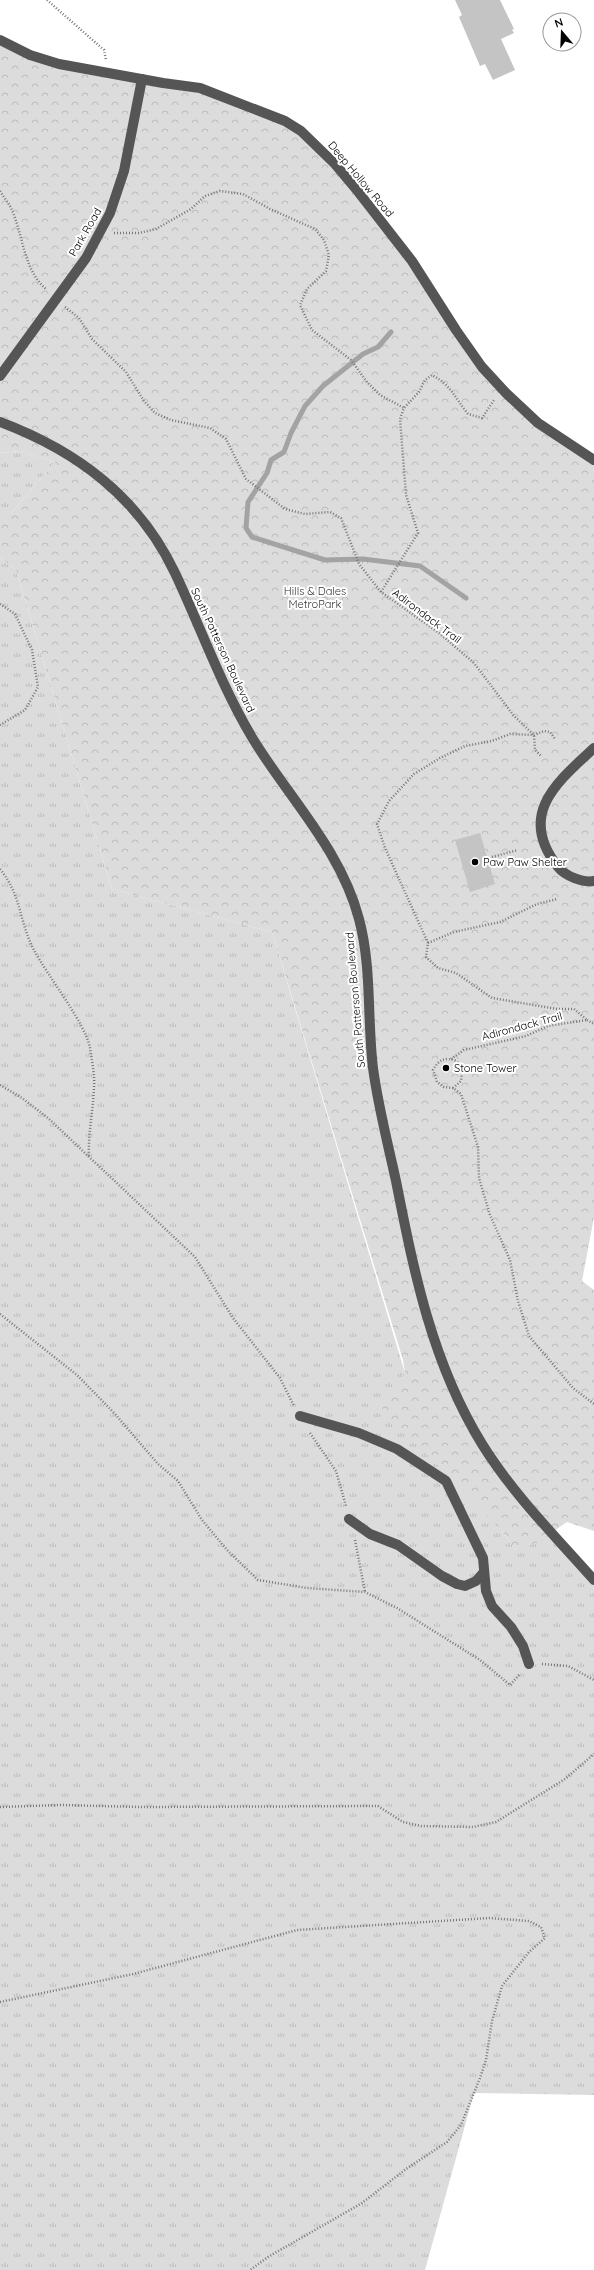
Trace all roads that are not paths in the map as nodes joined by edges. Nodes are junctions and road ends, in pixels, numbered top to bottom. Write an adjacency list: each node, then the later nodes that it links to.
1 (0, 40): 2 (street, Deep Hollow Road)
2 (142, 79): 3 (street, Park Road); 5 (street, Deep Hollow Road)
3 (0, 376)
4 (0, 422): 11 (street, South Patterson Boulevard)
5 (594, 460)
6 (594, 748): 7 (street)
7 (594, 881)
8 (300, 1416): 10 (street)
9 (349, 1519): 10 (street)
10 (484, 1572): 12 (street)
11 (594, 1580)
12 (528, 1664)

